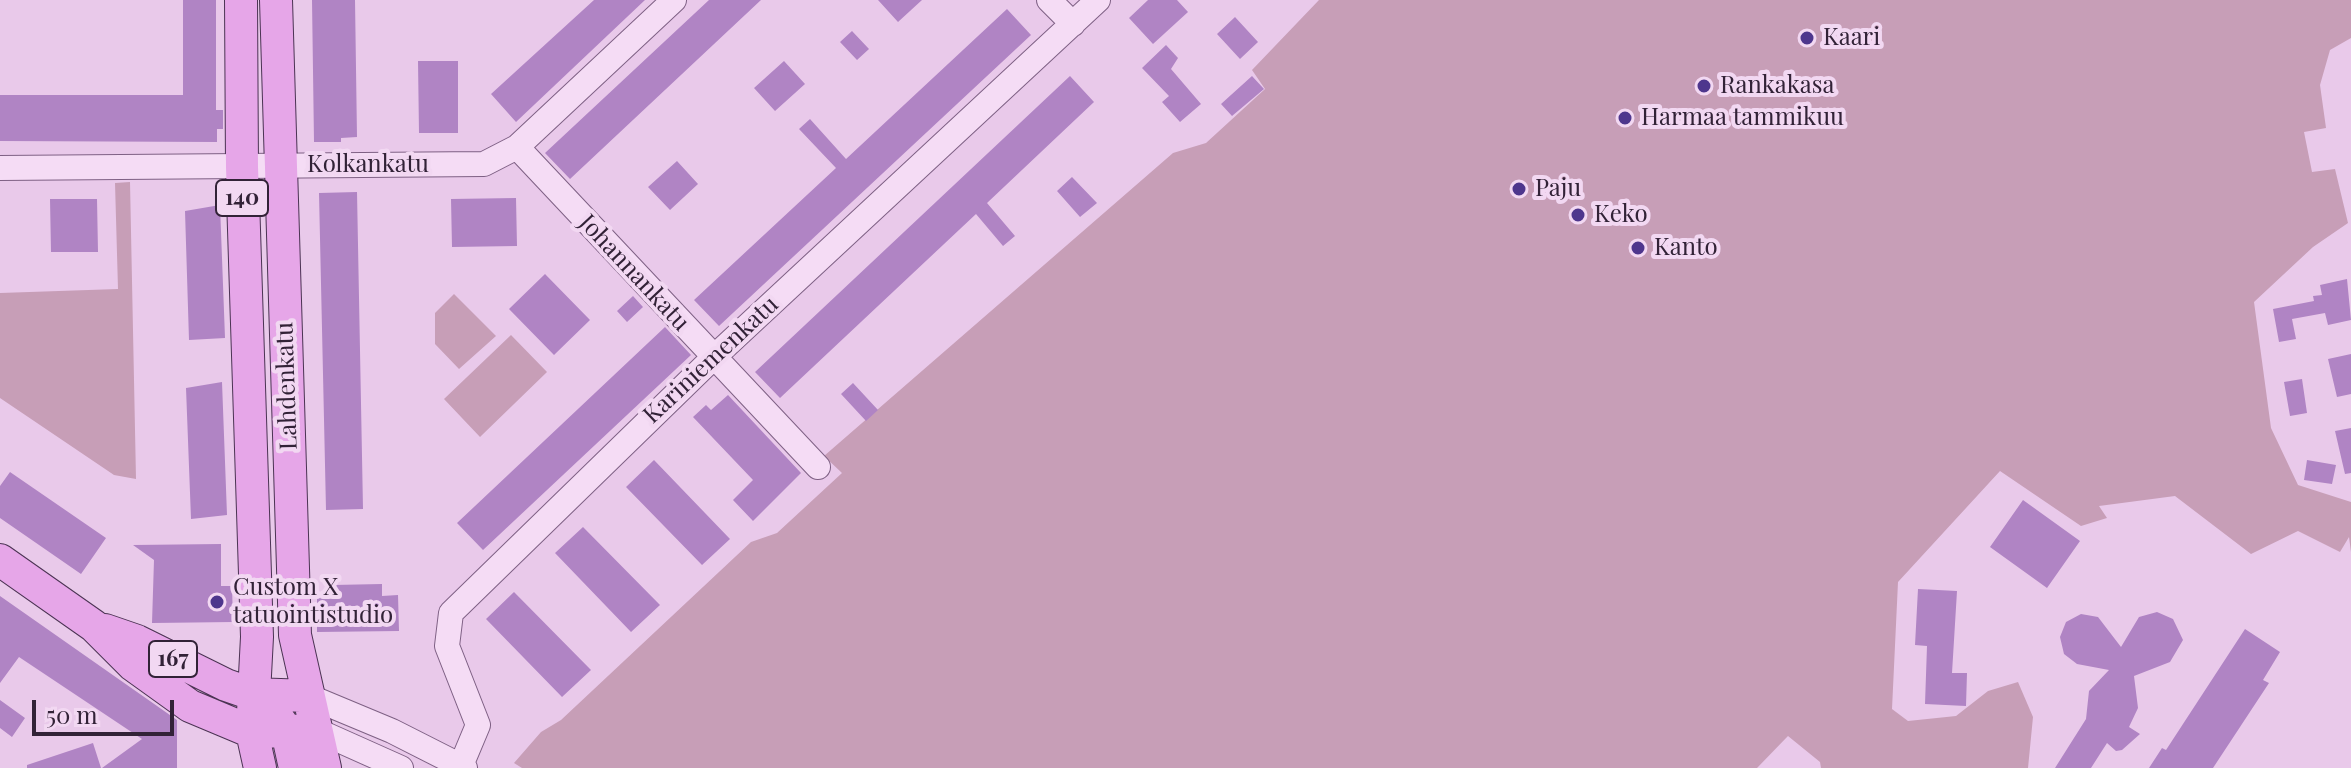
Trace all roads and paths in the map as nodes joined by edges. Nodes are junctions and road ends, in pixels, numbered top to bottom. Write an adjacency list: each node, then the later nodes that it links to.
1 (241, 0): 9 (main road, Lahdenkatu / 140)
2 (276, 0): 8 (main road, Lahdenkatu / 140)
3 (674, 0): 7 (street, Kolkankatu)
4 (1049, 0): 6 (street)
5 (1098, 0): 6 (street, Kariniemenkatu)
6 (1073, 24): 11 (street, Kariniemenkatu)
7 (517, 147): 8 (street, Kolkankatu); 11 (street, Johannankatu)
8 (278, 166): 9 (street, Kolkankatu); 16 (main road, Lahdenkatu / 140)
9 (242, 167): 10 (street, Kolkankatu); 15 (main road, Lahdenkatu / 140)
10 (0, 168)
11 (714, 357): 12 (street, Johannankatu); 19 (street, Kariniemenkatu)
12 (818, 467)
13 (0, 560): 14 (main road, 167)
14 (94, 626): 15 (main road, 167); 18 (main road, 167)
15 (252, 694): 16 (main road, 167); 17 (main road); 18 (main road, Lahdenkatu / 140)
16 (308, 696): 17 (main road, Lahdenkatu / 140); 19 (street)
17 (302, 731): 18 (main road, 167); 21 (main road); 22 (main road, Lahdenkatu / 140); 23 (street)
18 (252, 732): 20 (main road, Lahdenkatu / 140)
19 (462, 767)
20 (260, 768)
21 (295, 768)
22 (325, 768)
23 (401, 768)

